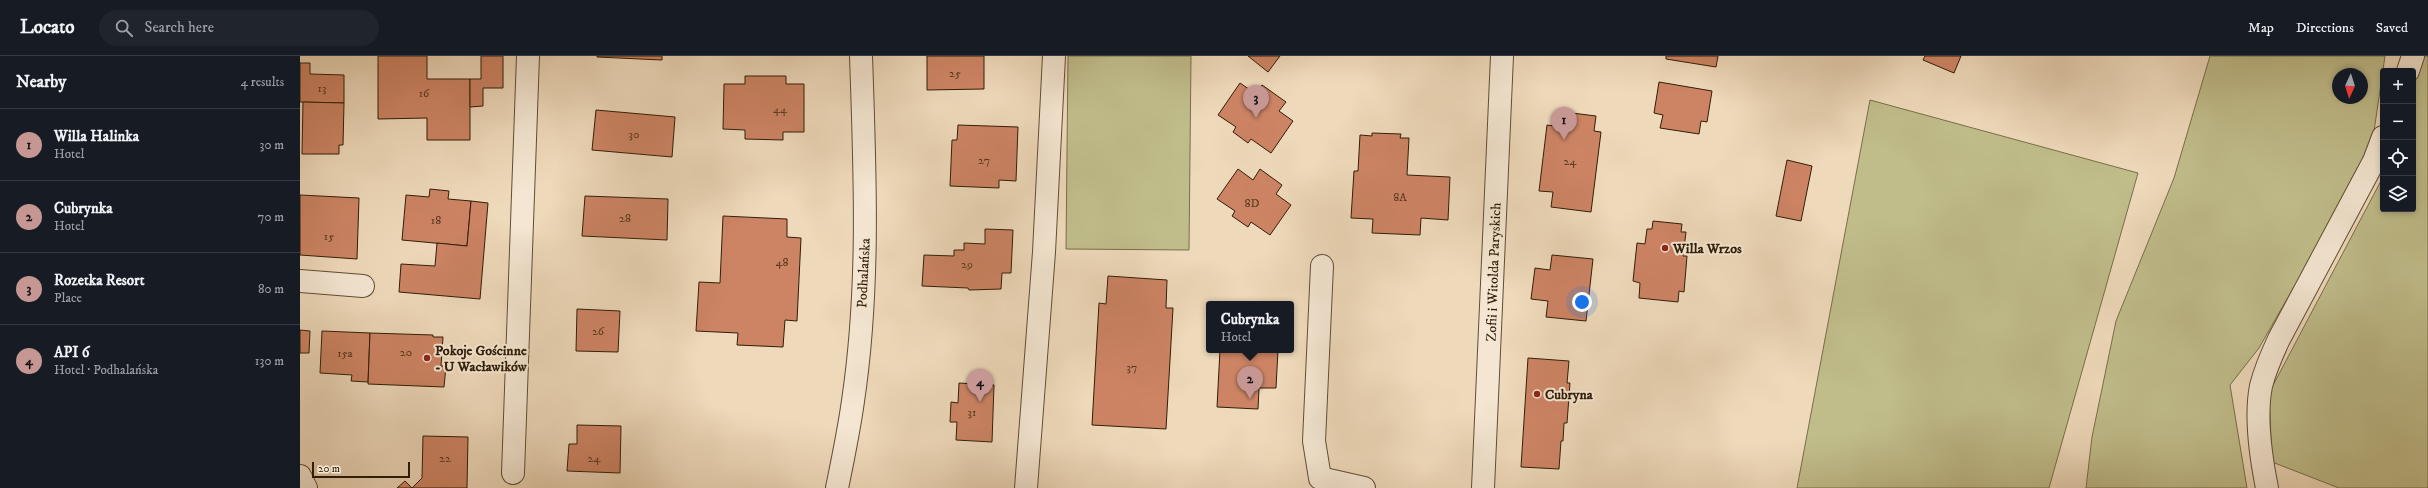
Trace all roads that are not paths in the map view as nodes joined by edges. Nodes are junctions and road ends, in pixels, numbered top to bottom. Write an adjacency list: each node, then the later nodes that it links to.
1 (528, 56): 11 (street)
2 (861, 56): 15 (street, Podhalańska)
3 (1054, 56): 16 (street)
4 (1502, 56): 18 (street, Zofii i Witolda Paryskich)
5 (2413, 56): 6 (street)
6 (2409, 68)
7 (2382, 140): 19 (street)
8 (1322, 266): 13 (street)
9 (300, 281): 10 (street)
10 (364, 286)
11 (513, 473)
12 (300, 476): 14 (street)
13 (1320, 483): 17 (street)
14 (306, 488)
15 (837, 488)
16 (1026, 488)
17 (1364, 488)
18 (1483, 488)
19 (2267, 488)

